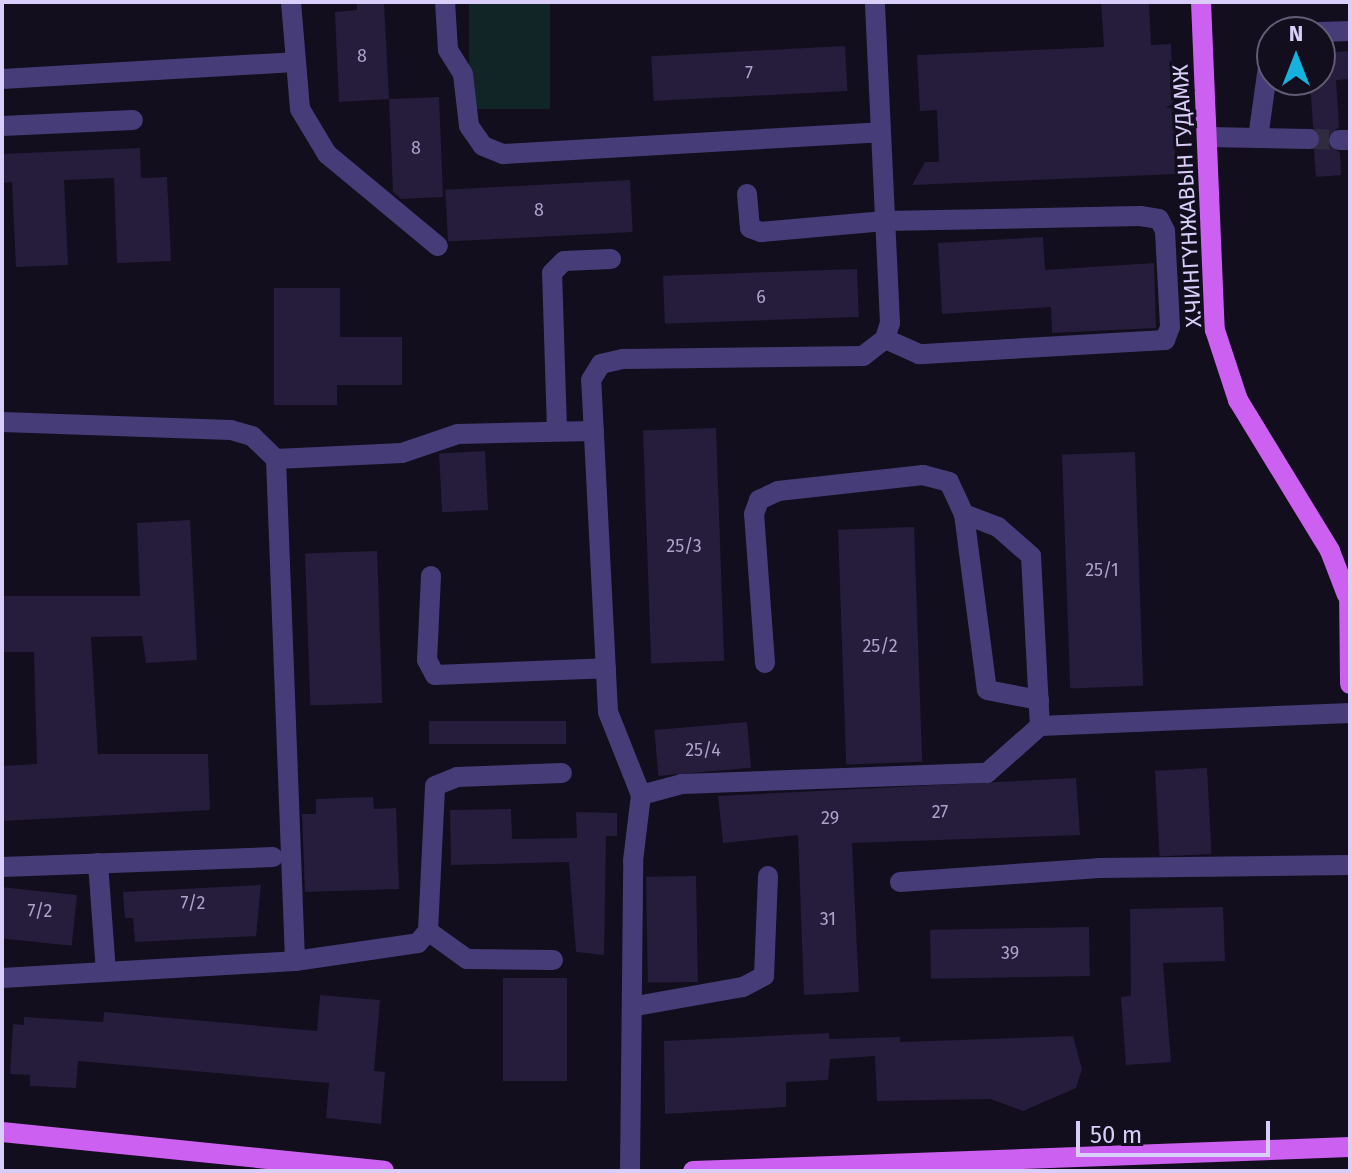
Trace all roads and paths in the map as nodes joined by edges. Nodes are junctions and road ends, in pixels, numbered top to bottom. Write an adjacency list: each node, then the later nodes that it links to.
1 (291, 2): 5 (street)
2 (445, 2): 10 (street)
3 (875, 2): 10 (street)
4 (1201, 2): 11 (main road, Х.ЧИНГҮНЖАВЫН ГУДАМЖ)
5 (295, 62): 6 (street); 16 (street)
6 (2, 79)
7 (1264, 96): 12 (street)
8 (133, 120): 9 (street)
9 (2, 126)
10 (880, 132): 15 (street)
11 (1207, 137): 12 (street); 25 (main road, Х.ЧИНГҮНЖАВЫН ГУДАМЖ)
12 (1258, 138): 13 (street)
13 (1309, 139)
14 (747, 194): 15 (street)
15 (885, 221): 18 (street); 18 (street)
16 (438, 246)
17 (611, 259): 20 (street)
18 (885, 339): 21 (street)
19 (2, 422): 22 (street)
20 (557, 430): 21 (street); 22 (street)
21 (594, 431): 27 (street)
22 (276, 459): 42 (street)
23 (964, 514): 26 (street); 29 (street); 29 (street)
24 (431, 576): 27 (street)
25 (1348, 588): 28 (main road, Х.ЧИНГҮНЖАВЫН ГУДАМЖ)
26 (765, 663)
27 (606, 668): 33 (street)
28 (1350, 684)
29 (1039, 700): 31 (street)
30 (1350, 713): 31 (street)
31 (1040, 726): 33 (street)
32 (562, 773): 40 (street)
33 (641, 795): 45 (street)
34 (273, 857): 35 (street)
35 (98, 863): 37 (street); 43 (street)
36 (1350, 865): 39 (street)
37 (2, 867)
38 (768, 876): 45 (street)
39 (900, 882)
40 (428, 931): 41 (street); 42 (street)
41 (553, 960)
42 (295, 961): 43 (street)
43 (106, 972): 44 (street)
44 (2, 978)
45 (636, 1006): 50 (street)
46 (2, 1132): 49 (main road)
47 (1350, 1147): 48 (main road)
48 (778, 1169): 51 (main road)
49 (384, 1171)
50 (630, 1171)
51 (693, 1171)

